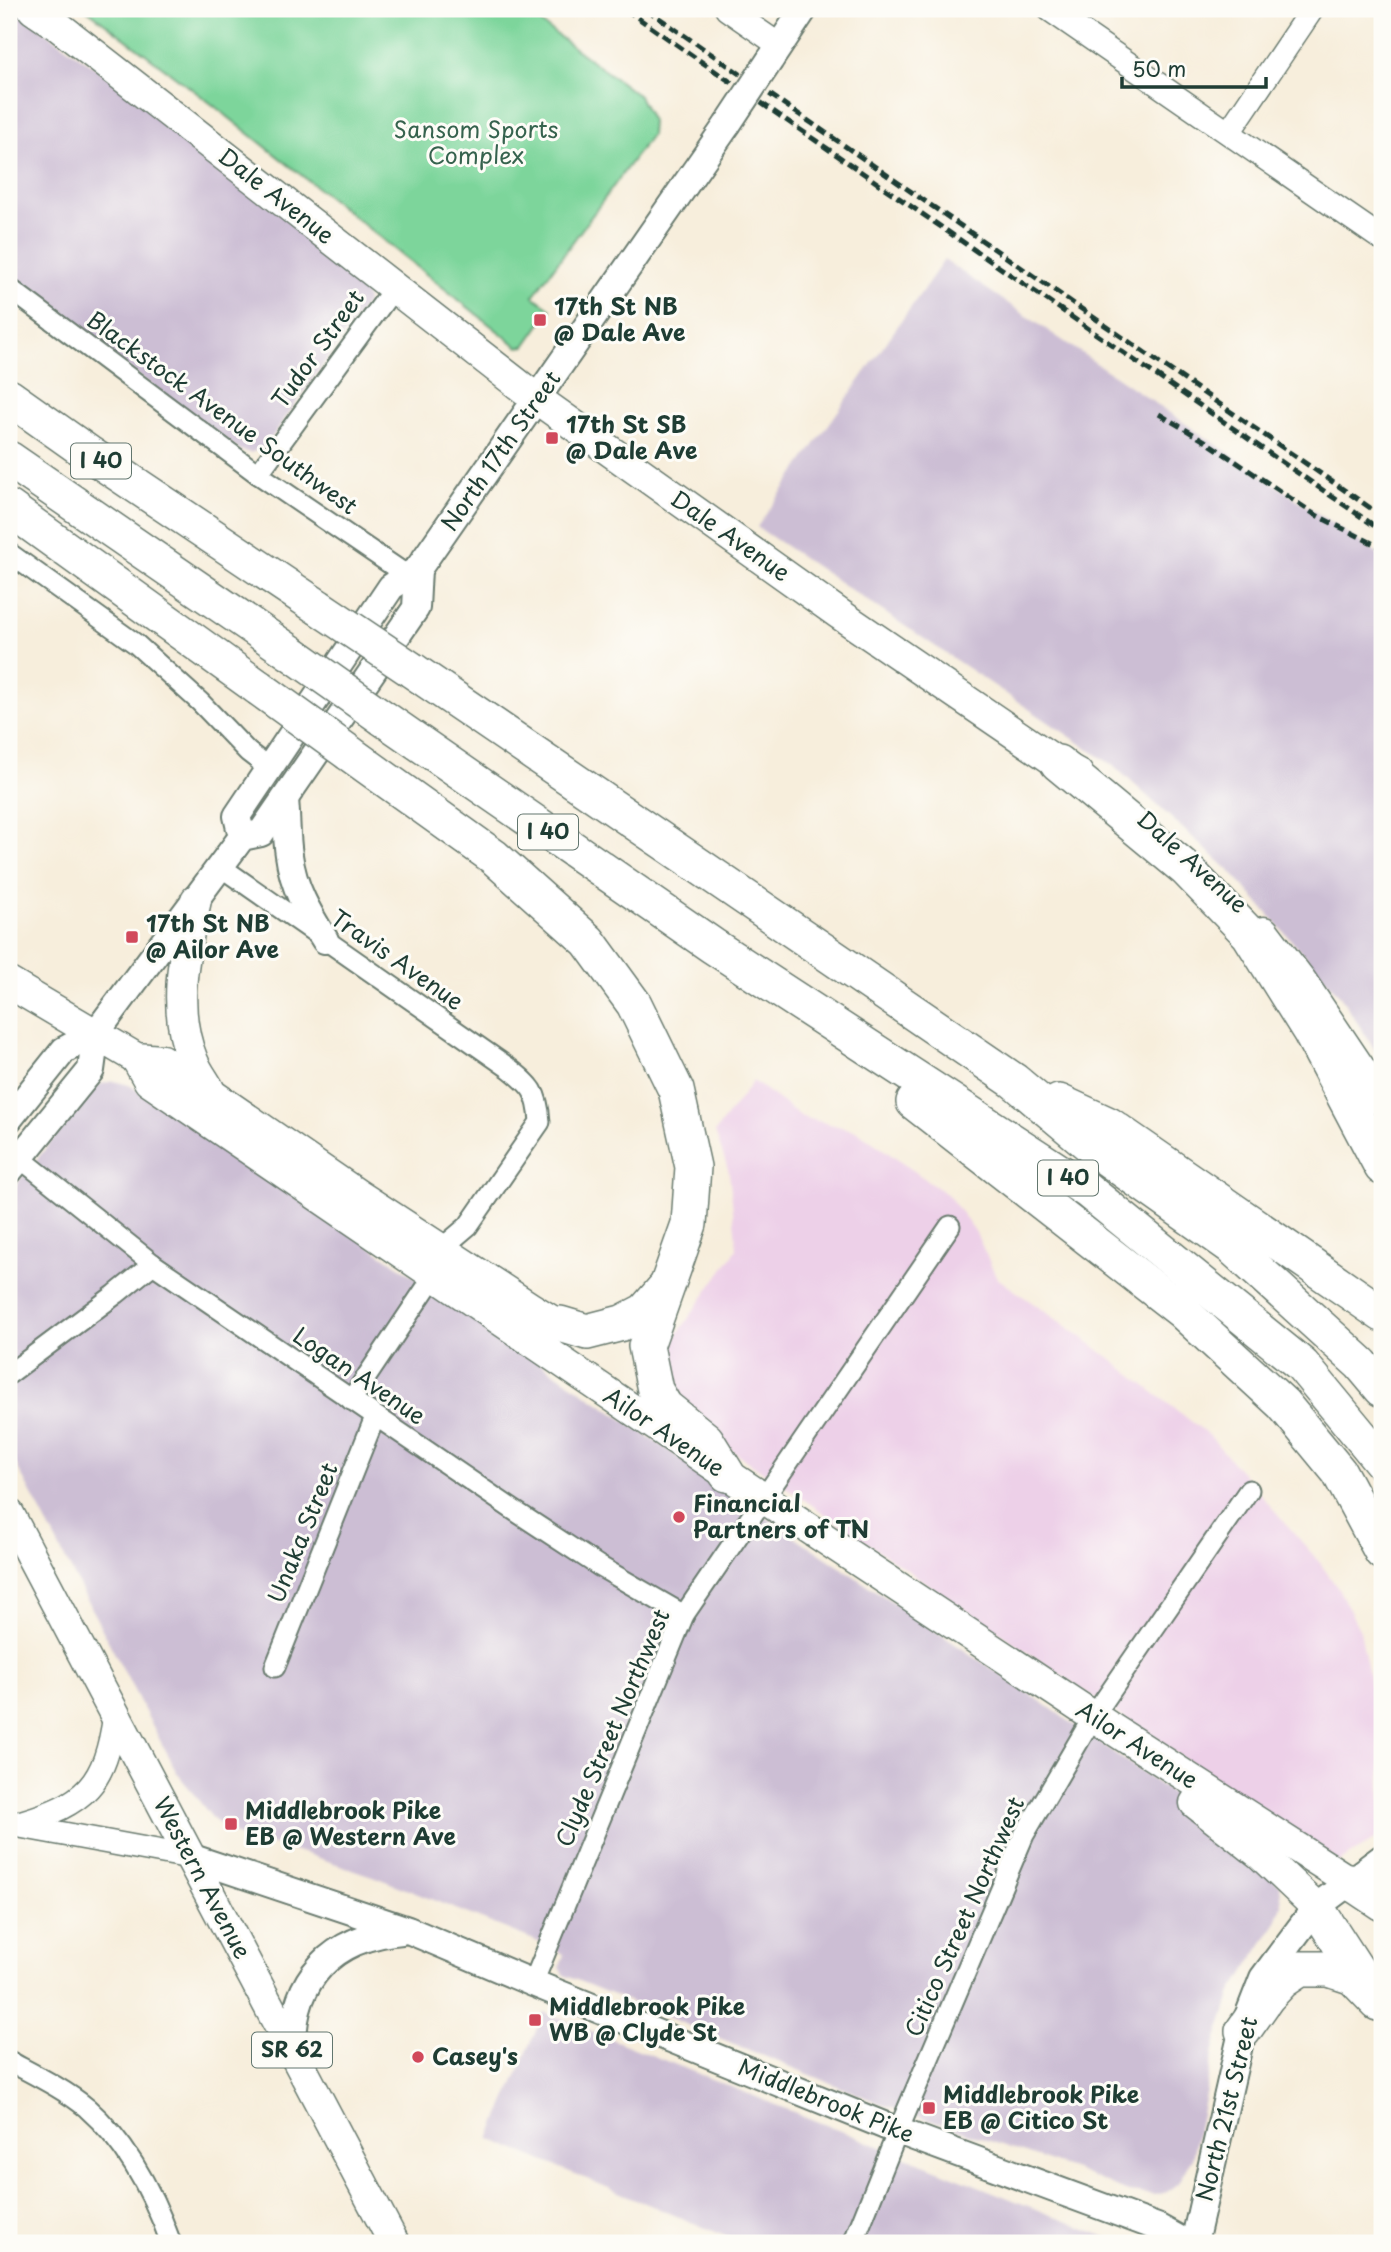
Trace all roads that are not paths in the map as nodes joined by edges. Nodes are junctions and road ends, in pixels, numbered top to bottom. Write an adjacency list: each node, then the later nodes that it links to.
1 (33, 9): 10 (main road, Dale Avenue)
2 (727, 9): 6 (street)
3 (804, 9): 6 (main road, North 17th Street)
4 (1049, 9): 7 (street)
5 (1312, 9): 7 (street)
6 (774, 53): 13 (main road, North 17th Street, bridge)
7 (1229, 132): 8 (street)
8 (1382, 239)
9 (9, 288): 15 (street, Blackstock Avenue Southwest)
10 (394, 288): 13 (main road, Dale Avenue); 15 (street, Tudor Street)
11 (9, 375): 17 (highway)
12 (9, 397): 17 (highway, I 40)
13 (537, 399): 19 (main road, North 17th Street); 20 (main road, Dale Avenue)
14 (9, 459): 27 (highway, I 40, bridge)
15 (258, 474): 19 (street, Blackstock Avenue Southwest)
16 (9, 508): 40 (highway, bridge)
17 (194, 524): 31 (highway, I 40, bridge)
18 (11, 561): 21 (street)
19 (413, 573): 21 (main road, North 17th Street); 22 (main road, North 17th Street)
20 (1058, 763): 33 (main road, Dale Avenue); 36 (highway)
21 (269, 768): 23 (main road, North 17th Street)
22 (285, 800): 23 (main road, North 17th Street); 26 (main road)
23 (242, 836): 24 (main road, North 17th Street)
24 (221, 867): 25 (main road, North 17th Street); 26 (street, Travis Avenue)
25 (196, 900): 29 (main road, North 17th Street); 32 (main road)
26 (326, 940): 38 (street, Travis Avenue)
27 (713, 946): 47 (highway, I 40); 52 (highway)
28 (9, 982): 29 (main road, Ailor Avenue)
29 (96, 1033): 30 (main road, Ailor Avenue); 34 (main road, North 17th Street); 35 (main road, North 17th Street)
30 (136, 1058): 32 (main road, Ailor Avenue); 38 (main road, Ailor Avenue)
31 (1014, 1081): 41 (highway); 44 (highway, I 40)
32 (211, 1093): 38 (main road, Ailor Avenue)
33 (1382, 1101)
34 (9, 1119)
35 (14, 1165): 39 (street, Logan Avenue)
36 (1382, 1167)
37 (950, 1226): 50 (street, Clyde Street Northwest)
38 (438, 1262): 42 (main road, Ailor Avenue); 45 (street); 48 (main road, Ailor Avenue)
39 (153, 1264): 43 (street); 45 (street, Logan Avenue)
40 (669, 1282): 42 (highway); 48 (highway)
41 (1382, 1314)
42 (560, 1324)
43 (9, 1374)
44 (1382, 1389)
45 (351, 1400): 46 (street, Logan Avenue)
46 (375, 1417): 53 (street, Logan Avenue); 54 (street, Unaka Street)
47 (1382, 1462)
48 (727, 1474): 50 (main road, Ailor Avenue)
49 (1249, 1490): 56 (street, Citico Street Northwest)
50 (765, 1498): 53 (street, Clyde Street Northwest); 56 (main road, Ailor Avenue)
51 (9, 1514): 55 (main road, Western Avenue / SR 62)
52 (1382, 1552)
53 (684, 1615): 64 (street, Clyde Street Northwest)
54 (275, 1667)
55 (115, 1715): 57 (street); 58 (main road, Western Avenue / SR 62)
56 (1103, 1724): 60 (main road, Ailor Avenue); 62 (main road); 69 (street, Citico Street Northwest)
57 (11, 1824): 58 (street)
58 (191, 1857): 63 (main road, Middlebrook Pike); 67 (main road, Western Avenue / SR 62)
59 (1382, 1858): 60 (main road, North 21st Street)
60 (1349, 1881): 61 (highway); 62 (main road, North 21st Street)
61 (1382, 1903)
62 (1316, 1907): 65 (highway); 66 (main road, North 21st Street)
63 (408, 1930): 64 (main road, Middlebrook Pike); 67 (main road)
64 (533, 1983): 69 (main road, Middlebrook Pike)
65 (1380, 2008): 66 (highway)
66 (1243, 2031): 74 (main road, North 21st Street)
67 (293, 2052): 71 (main road, Western Avenue / SR 62)
68 (9, 2062): 70 (street)
69 (898, 2131): 72 (street, Citico Street Northwest); 73 (main road, Middlebrook Pike)
70 (171, 2243)
71 (394, 2243)
72 (853, 2243)
73 (1186, 2243)
74 (1194, 2243)

